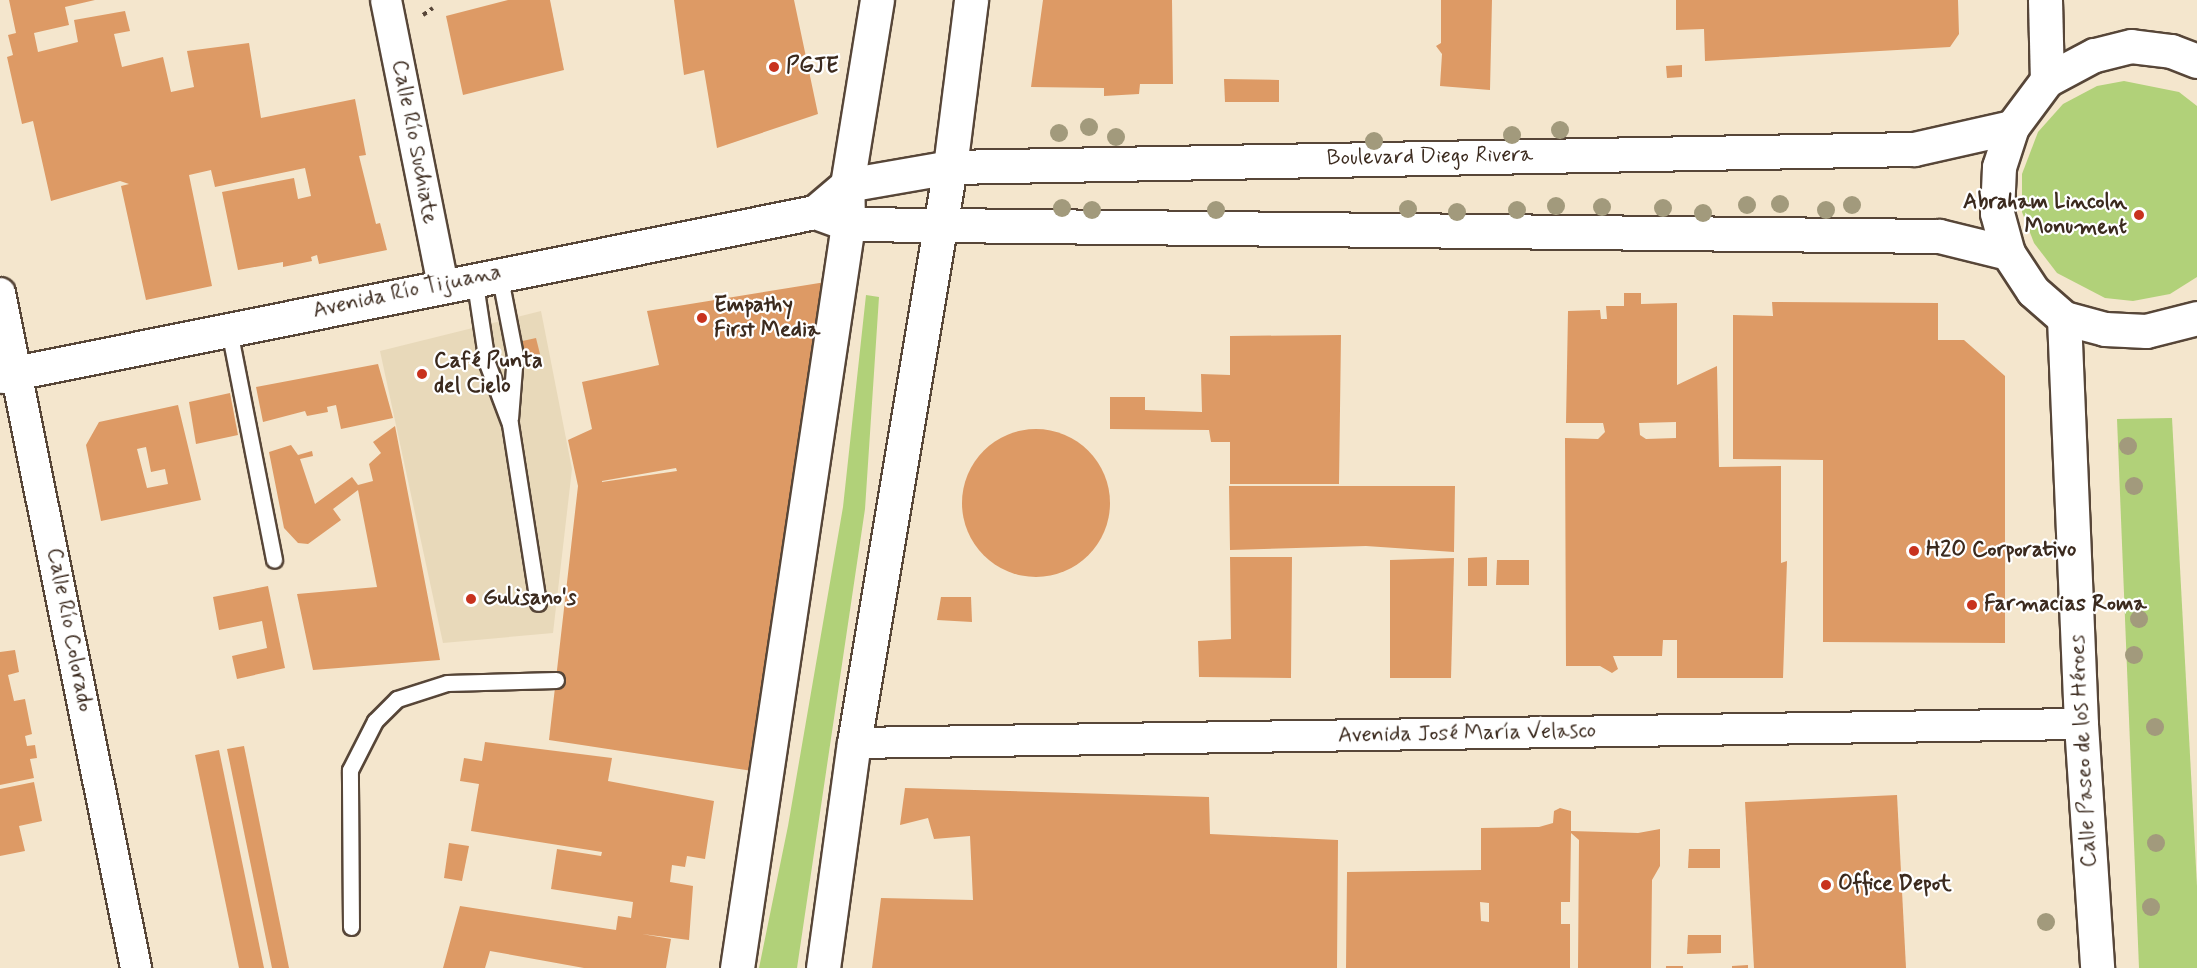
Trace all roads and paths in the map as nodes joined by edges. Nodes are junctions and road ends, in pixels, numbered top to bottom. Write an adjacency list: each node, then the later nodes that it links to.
1 (386, 0): 14 (street, Calle Río Suchiate)
2 (876, 0): 9 (main road)
3 (971, 0): 8 (main road)
4 (2045, 0): 6 (main road)
5 (2197, 61): 6 (main road)
6 (2047, 80): 7 (main road)
7 (2012, 127): 8 (main road, Boulevard Diego Rivera); 13 (main road)
8 (950, 167): 9 (main road, Boulevard Diego Rivera); 12 (main road)
9 (847, 185): 10 (main road, Avenida Río Tijuana); 11 (main road)
10 (815, 212): 11 (main road); 14 (main road, Avenida Río Tijuana)
11 (848, 224): 12 (main road); 28 (main road)
12 (941, 225): 13 (main road); 25 (main road)
13 (2008, 253): 16 (main road)
14 (472, 278): 18 (main road, Avenida Río Tijuana); 20 (lane); 20 (lane)
15 (0, 292): 19 (street, Calle Río Colorado)
16 (2064, 318): 17 (main road); 24 (main road, Calle Paseo de los Héroes)
17 (2197, 318)
18 (229, 330): 19 (main road, Avenida Río Tijuana); 21 (lane)
19 (9, 374): 27 (street, Calle Río Colorado)
20 (510, 424): 22 (lane)
21 (274, 560)
22 (538, 603)
23 (556, 680): 26 (lane)
24 (2081, 724): 25 (street, Avenida José María Velasco); 30 (main road, Calle Paseo de los Héroes)
25 (854, 742): 29 (main road)
26 (351, 927)
27 (136, 968)
28 (737, 968)
29 (823, 968)
30 (2097, 968)

